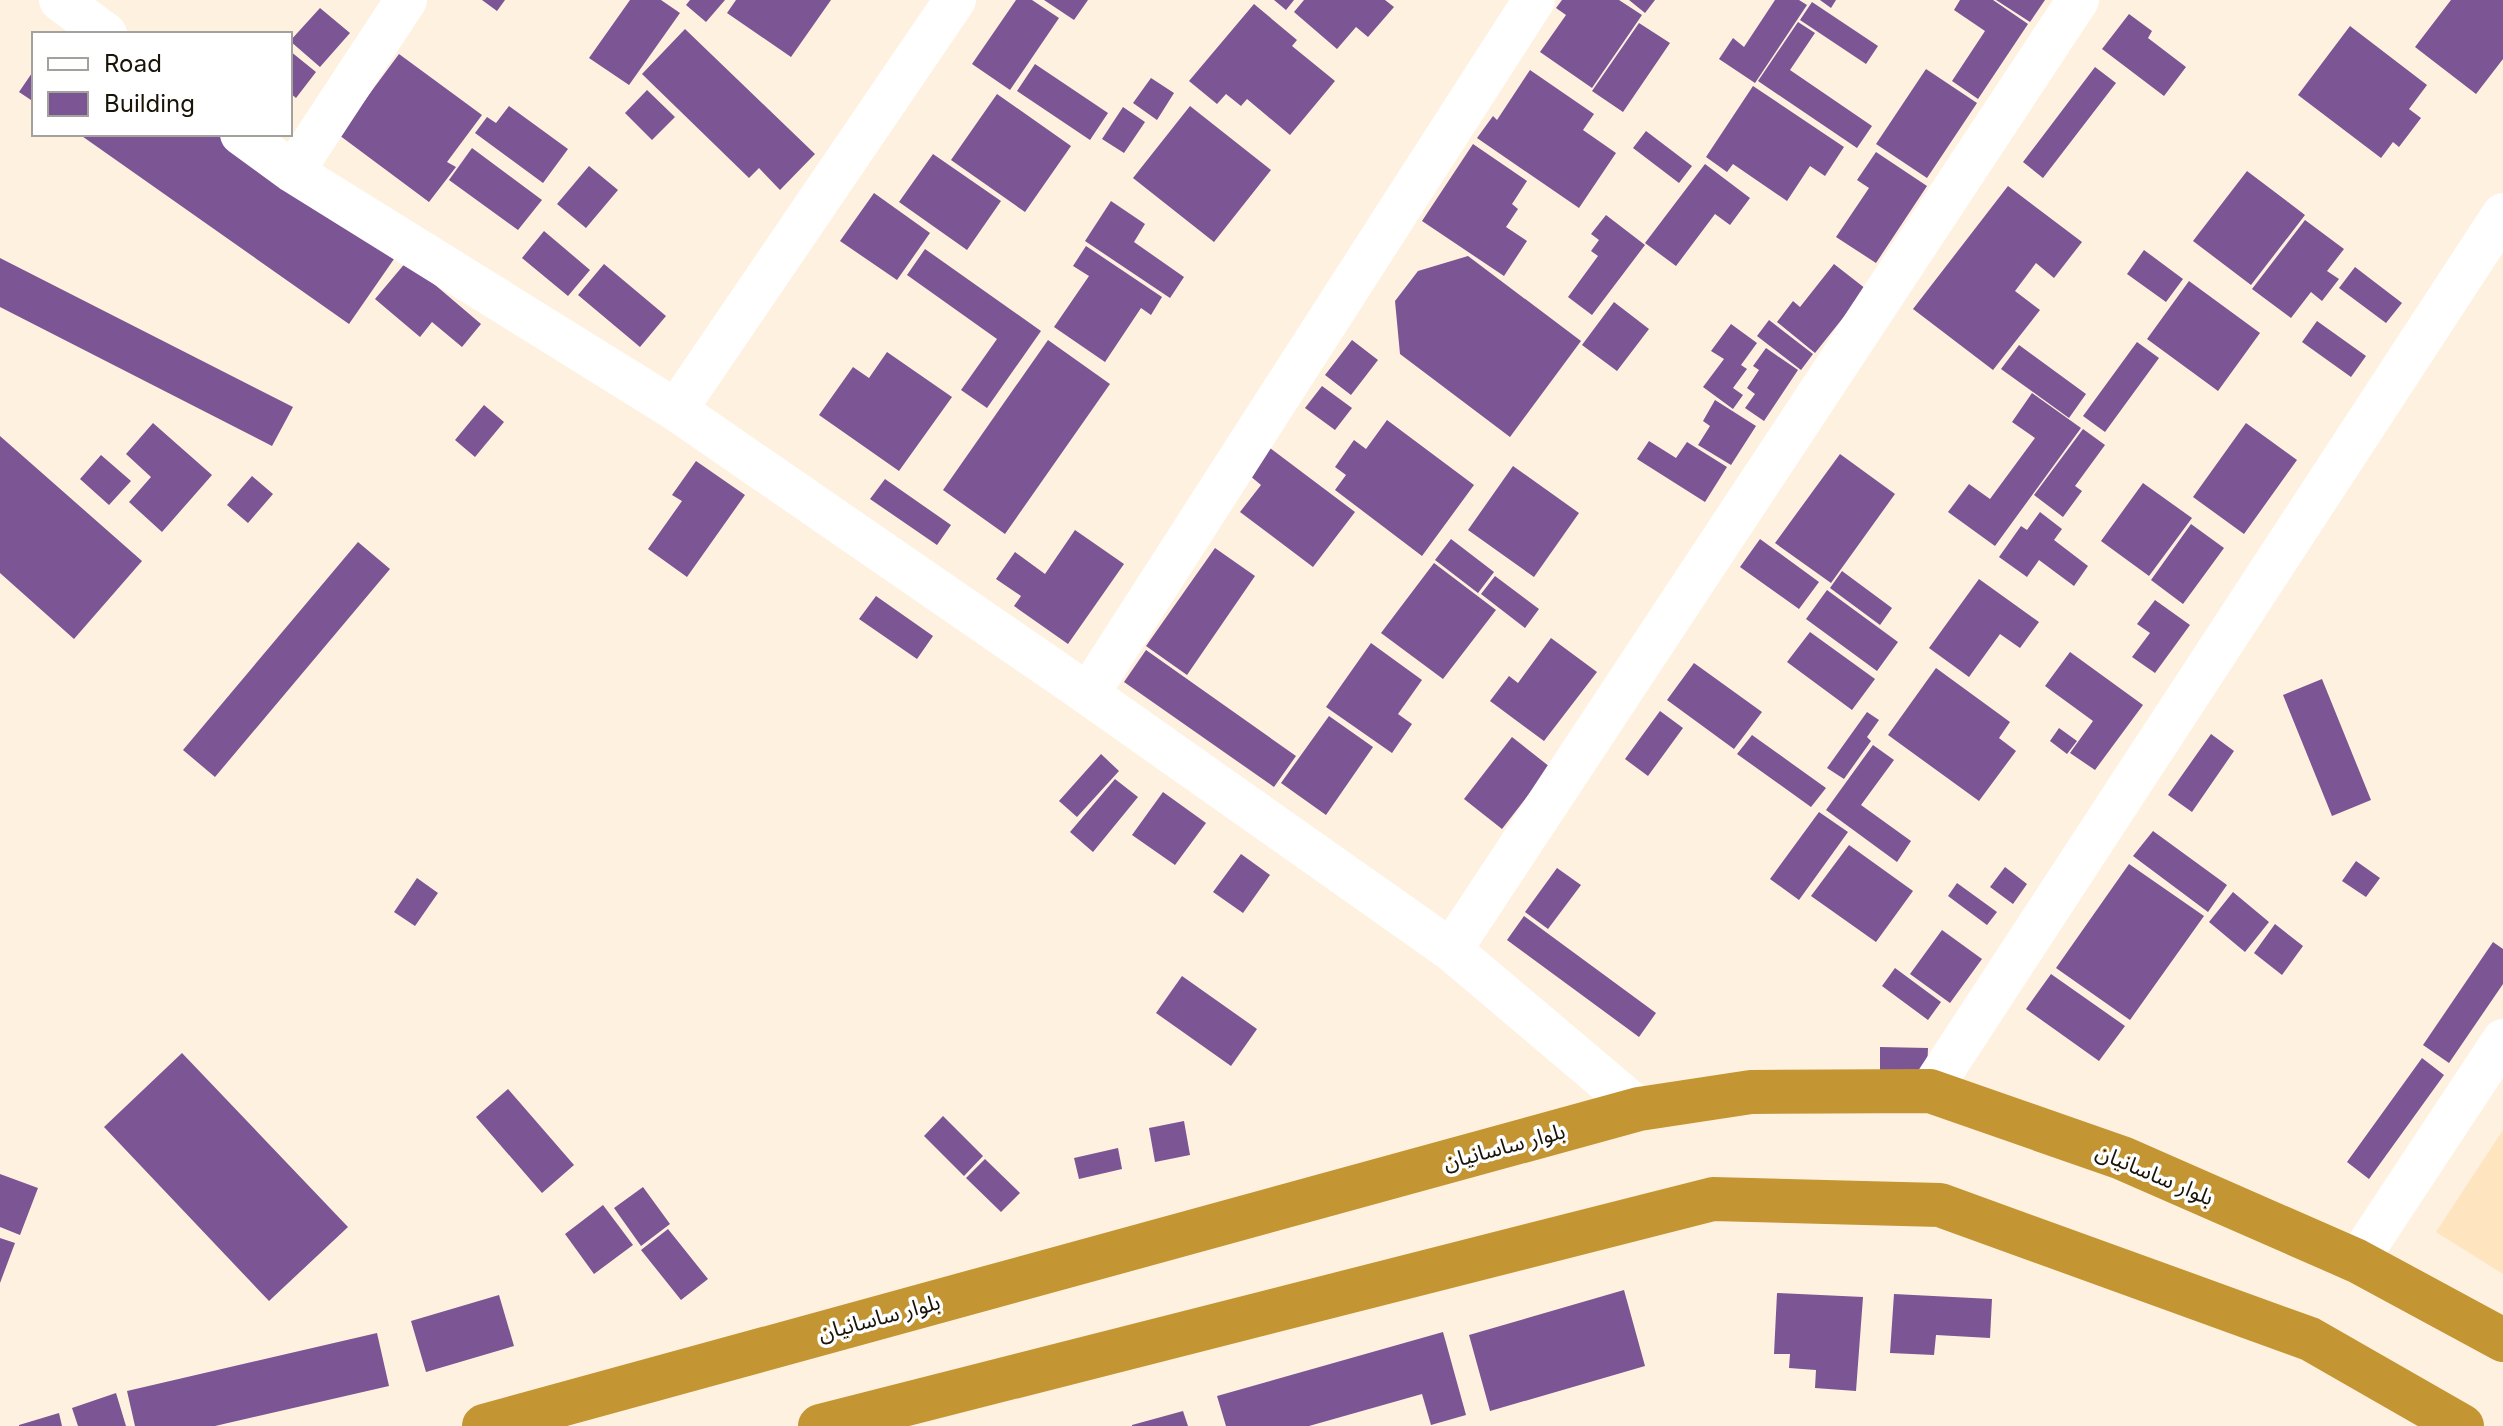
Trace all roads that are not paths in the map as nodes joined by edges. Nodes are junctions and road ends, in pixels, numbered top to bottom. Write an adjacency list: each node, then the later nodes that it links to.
1 (60, 0): 6 (street)
2 (406, 0): 8 (street)
3 (955, 0): 10 (street)
4 (1534, 0): 11 (street)
5 (2078, 0): 12 (street)
6 (103, 32)
7 (244, 136): 8 (street)
8 (293, 172): 10 (street)
9 (2503, 214): 14 (street)
10 (676, 410): 11 (street)
11 (1088, 694): 12 (street)
12 (1451, 950): 15 (street)
13 (2503, 1040): 16 (street)
14 (1930, 1091): 15 (highway, بلوار ساسانیان); 16 (highway, بلوار ساسانیان)
15 (1639, 1109): 18 (highway, بلوار ساسانیان)
16 (2357, 1261): 17 (highway, بلوار ساسانیان)
17 (2503, 1340)
18 (484, 1426)
19 (820, 1426): 20 (highway)
20 (2462, 1426)

